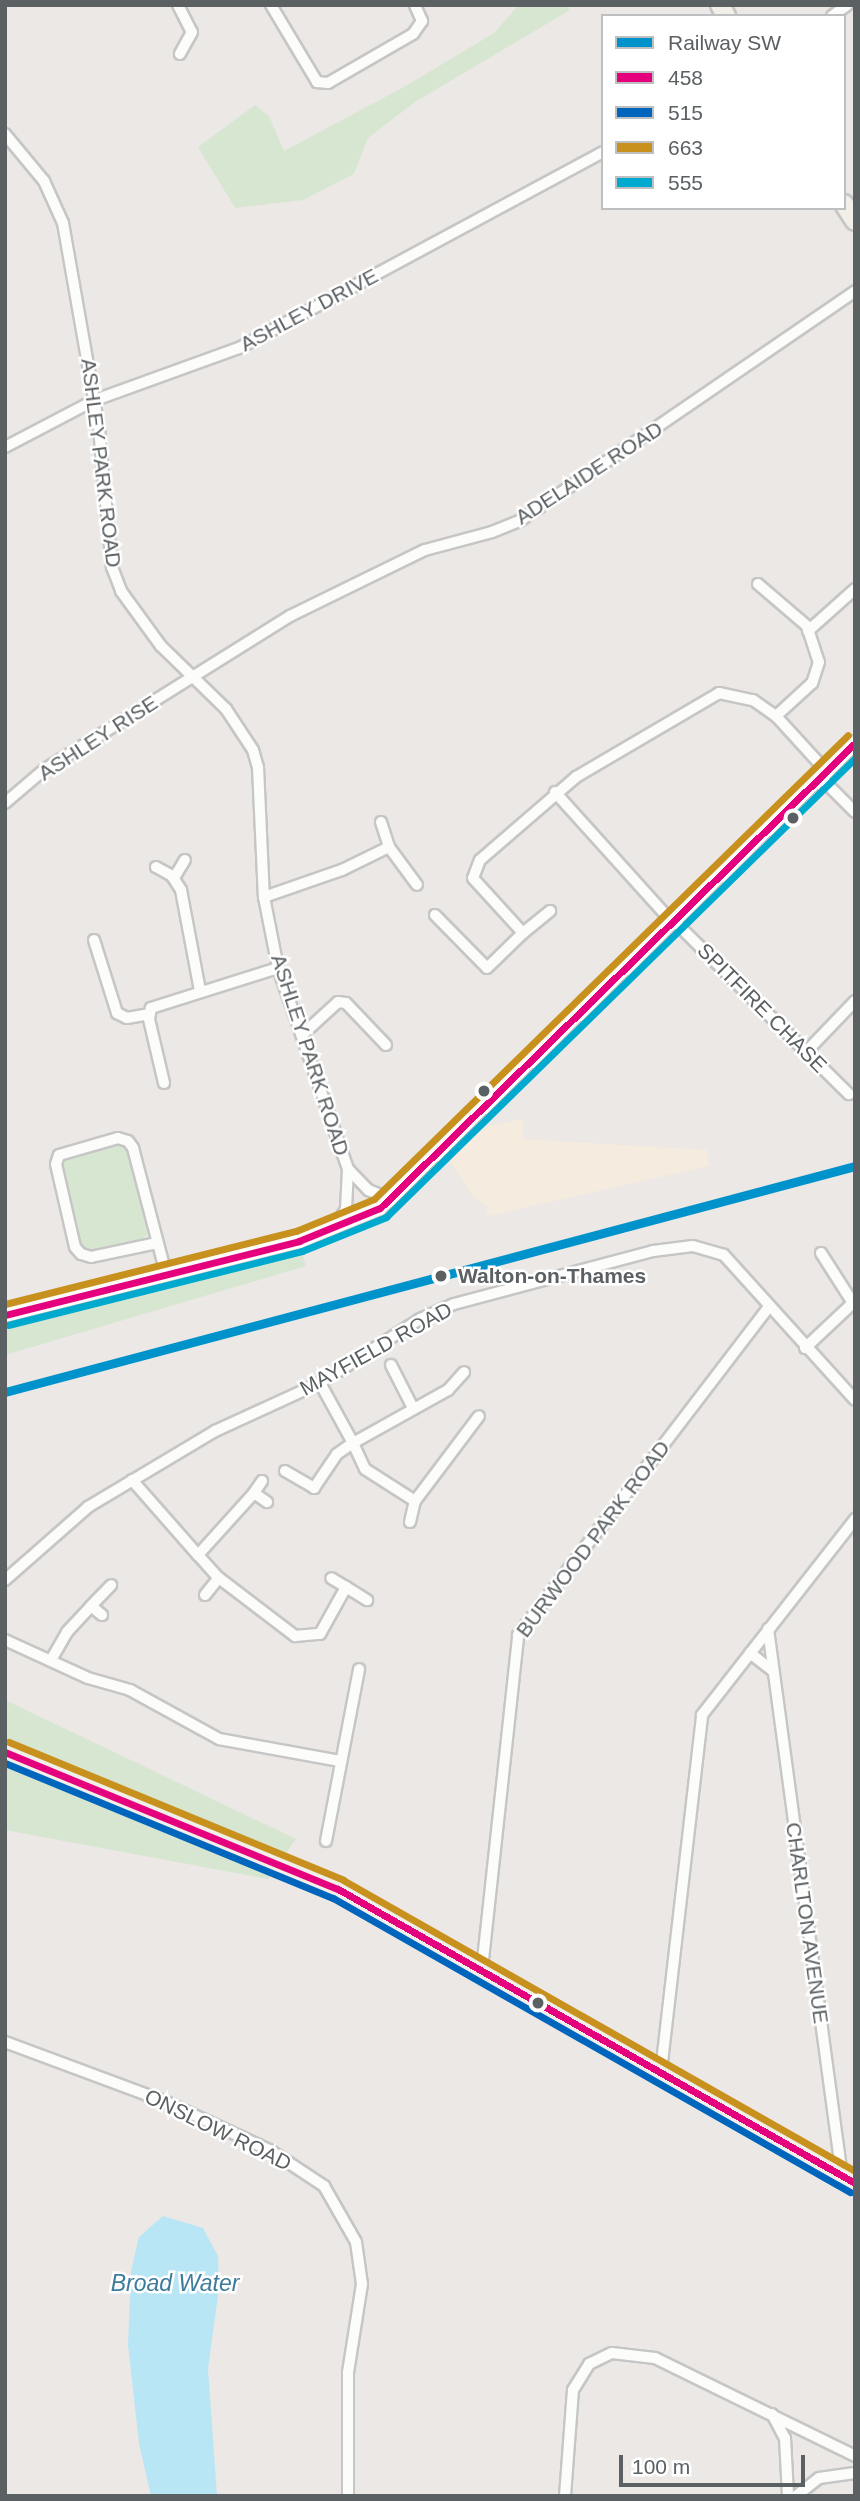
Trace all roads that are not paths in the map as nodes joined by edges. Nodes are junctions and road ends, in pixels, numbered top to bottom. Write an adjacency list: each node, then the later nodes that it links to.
1 (178, 5): 4 (street)
2 (271, 5): 3 (street)
3 (415, 5)
4 (180, 54)
5 (5, 134): 8 (street, ASHLEY PARK ROAD)
6 (601, 153): 8 (street, ASHLEY DRIVE)
7 (855, 291): 13 (street, ADELAIDE ROAD)
8 (95, 400): 9 (street, ASHLEY DRIVE); 13 (street, ASHLEY PARK ROAD)
9 (5, 447)
10 (758, 584): 12 (street)
11 (855, 589): 12 (street)
12 (808, 631): 14 (street)
13 (193, 677): 18 (street, ASHLEY RISE); 26 (street, ASHLEY PARK ROAD)
14 (776, 716): 16 (street); 17 (street)
15 (855, 743): 16 (street)
16 (824, 775): 19 (street); 29 (street)
17 (555, 792): 29 (street, SPITFIRE CHASE); 30 (street)
18 (5, 803)
19 (855, 812)
20 (381, 822): 21 (street)
21 (389, 847): 25 (street); 26 (street)
22 (185, 860): 24 (street)
23 (156, 867): 24 (street)
24 (174, 878): 33 (street)
25 (417, 885)
26 (264, 897): 32 (street, ASHLEY PARK ROAD)
27 (550, 911): 30 (street)
28 (435, 915): 30 (street)
29 (674, 922): 38 (street, SPITFIRE CHASE); 42 (street)
30 (523, 933)
31 (94, 940): 35 (street)
32 (278, 968): 33 (street); 36 (street, ASHLEY PARK ROAD)
33 (200, 991): 35 (street)
34 (855, 1001): 38 (street)
35 (150, 1014): 39 (street)
36 (303, 1034): 37 (street); 41 (street, ASHLEY PARK ROAD)
37 (386, 1045)
38 (806, 1052): 40 (street, SPITFIRE CHASE)
39 (164, 1083)
40 (849, 1094)
41 (348, 1169): 42 (street, ASHLEY PARK ROAD); 43 (street, ASHLEY PARK ROAD)
42 (392, 1199): 43 (street)
43 (334, 1229): 46 (street)
44 (157, 1243): 44 (street); 46 (street)
45 (821, 1253): 47 (street)
46 (166, 1274): 49 (street)
47 (854, 1302): 50 (street)
48 (768, 1308): 50 (street, MAYFIELD ROAD); 53 (street, MAYFIELD ROAD); 85 (street, BURWOOD PARK ROAD)
49 (5, 1315)
50 (805, 1348): 54 (street, MAYFIELD ROAD)
51 (391, 1365): 55 (street)
52 (464, 1372): 55 (street)
53 (320, 1383): 57 (street); 59 (street, MAYFIELD ROAD)
54 (855, 1400)
55 (413, 1408): 57 (street)
56 (479, 1416): 62 (street)
57 (353, 1443): 58 (street); 62 (street)
58 (285, 1471)
59 (132, 1480): 66 (street); 69 (street, MAYFIELD ROAD)
60 (262, 1481): 61 (street)
61 (254, 1493): 63 (street); 66 (street)
62 (415, 1501): 65 (street)
63 (267, 1502)
64 (855, 1518): 76 (street)
65 (410, 1522)
66 (198, 1555): 67 (street)
67 (219, 1578): 71 (street); 72 (street)
68 (331, 1578): 71 (street)
69 (5, 1580)
70 (111, 1585): 74 (street)
71 (346, 1587): 73 (street)
72 (205, 1595)
73 (368, 1600)
74 (91, 1606): 75 (street); 79 (street)
75 (102, 1615)
76 (768, 1629): 78 (street); 81 (street, CHARLTON AVENUE)
77 (5, 1640): 79 (street)
78 (750, 1653): 81 (street); 87 (street)
79 (51, 1660): 83 (street)
80 (359, 1669): 83 (street)
81 (772, 1671): 88 (street, CHARLTON AVENUE)
82 (5, 1752): 85 (main road)
83 (340, 1761): 84 (street)
84 (326, 1841)
85 (482, 1969): 87 (main road)
86 (5, 2042): 92 (street, ONSLOW ROAD)
87 (661, 2071): 88 (main road)
88 (848, 2180)
89 (771, 2412): 90 (street); 93 (street); 94 (street)
90 (855, 2456)
91 (855, 2473): 95 (street)
92 (348, 2496)
93 (565, 2496)
94 (788, 2496)
95 (796, 2496)

